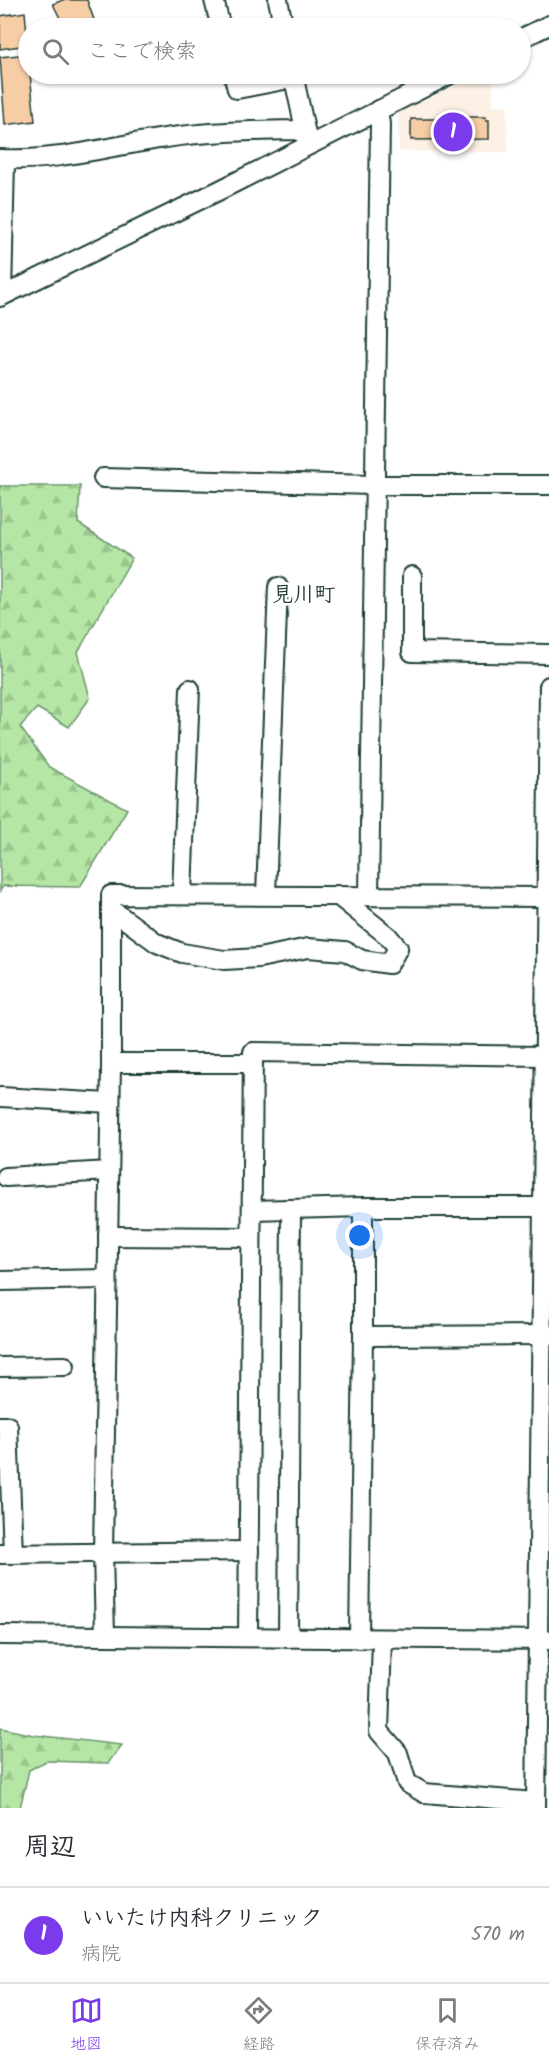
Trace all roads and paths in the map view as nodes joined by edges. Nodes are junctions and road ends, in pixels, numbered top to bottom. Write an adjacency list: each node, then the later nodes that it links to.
1 (214, 0): 3 (street)
2 (278, 0): 4 (street)
3 (218, 18)
4 (282, 18)
5 (549, 25): 6 (street)
6 (531, 34)
7 (236, 84): 8 (street)
8 (259, 84)
9 (296, 84): 12 (street)
10 (431, 84): 11 (street)
11 (378, 110): 12 (street); 17 (street)
12 (310, 138): 13 (street); 15 (street)
13 (3, 159): 14 (street)
14 (2, 218): 15 (street)
15 (1, 297)
16 (103, 478): 17 (street)
17 (373, 484): 18 (street); 28 (street)
18 (549, 485)
19 (412, 576): 21 (street)
20 (278, 587): 26 (street)
21 (549, 654)
22 (549, 686): 24 (street)
23 (190, 689): 25 (street)
24 (548, 856): 29 (street)
25 (182, 894): 26 (street); 30 (street)
26 (266, 894): 27 (street)
27 (337, 895): 28 (street); 30 (street)
28 (369, 896): 29 (street)
29 (546, 897): 31 (street)
30 (111, 909): 32 (street)
31 (545, 1056): 33 (street); 34 (street)
32 (111, 1063): 33 (street); 36 (street)
33 (253, 1063): 42 (street)
34 (547, 1086): 40 (street)
35 (0, 1097): 36 (street)
36 (110, 1103): 37 (street)
37 (109, 1171): 38 (street); 43 (street)
38 (6, 1177)
39 (363, 1207): 40 (street); 41 (street); 48 (street)
40 (543, 1207): 47 (street)
41 (291, 1209): 42 (street); 59 (street)
42 (252, 1210): 44 (street)
43 (108, 1236): 44 (street); 45 (street)
44 (251, 1237): 53 (street)
45 (107, 1279): 46 (street); 54 (street)
46 (0, 1281)
47 (545, 1335): 48 (street); 62 (street)
48 (363, 1336): 60 (street)
49 (65, 1366): 50 (street)
50 (0, 1367)
51 (0, 1426): 52 (street)
52 (6, 1513): 55 (street)
53 (249, 1551): 54 (street); 58 (street)
54 (102, 1552): 55 (street); 57 (street)
55 (6, 1554)
56 (0, 1635): 57 (street)
57 (105, 1635): 58 (street)
58 (248, 1637): 59 (street)
59 (288, 1638): 60 (street)
60 (359, 1639): 61 (street)
61 (382, 1640): 62 (street); 63 (street)
62 (543, 1641): 63 (street)
63 (536, 1805)

